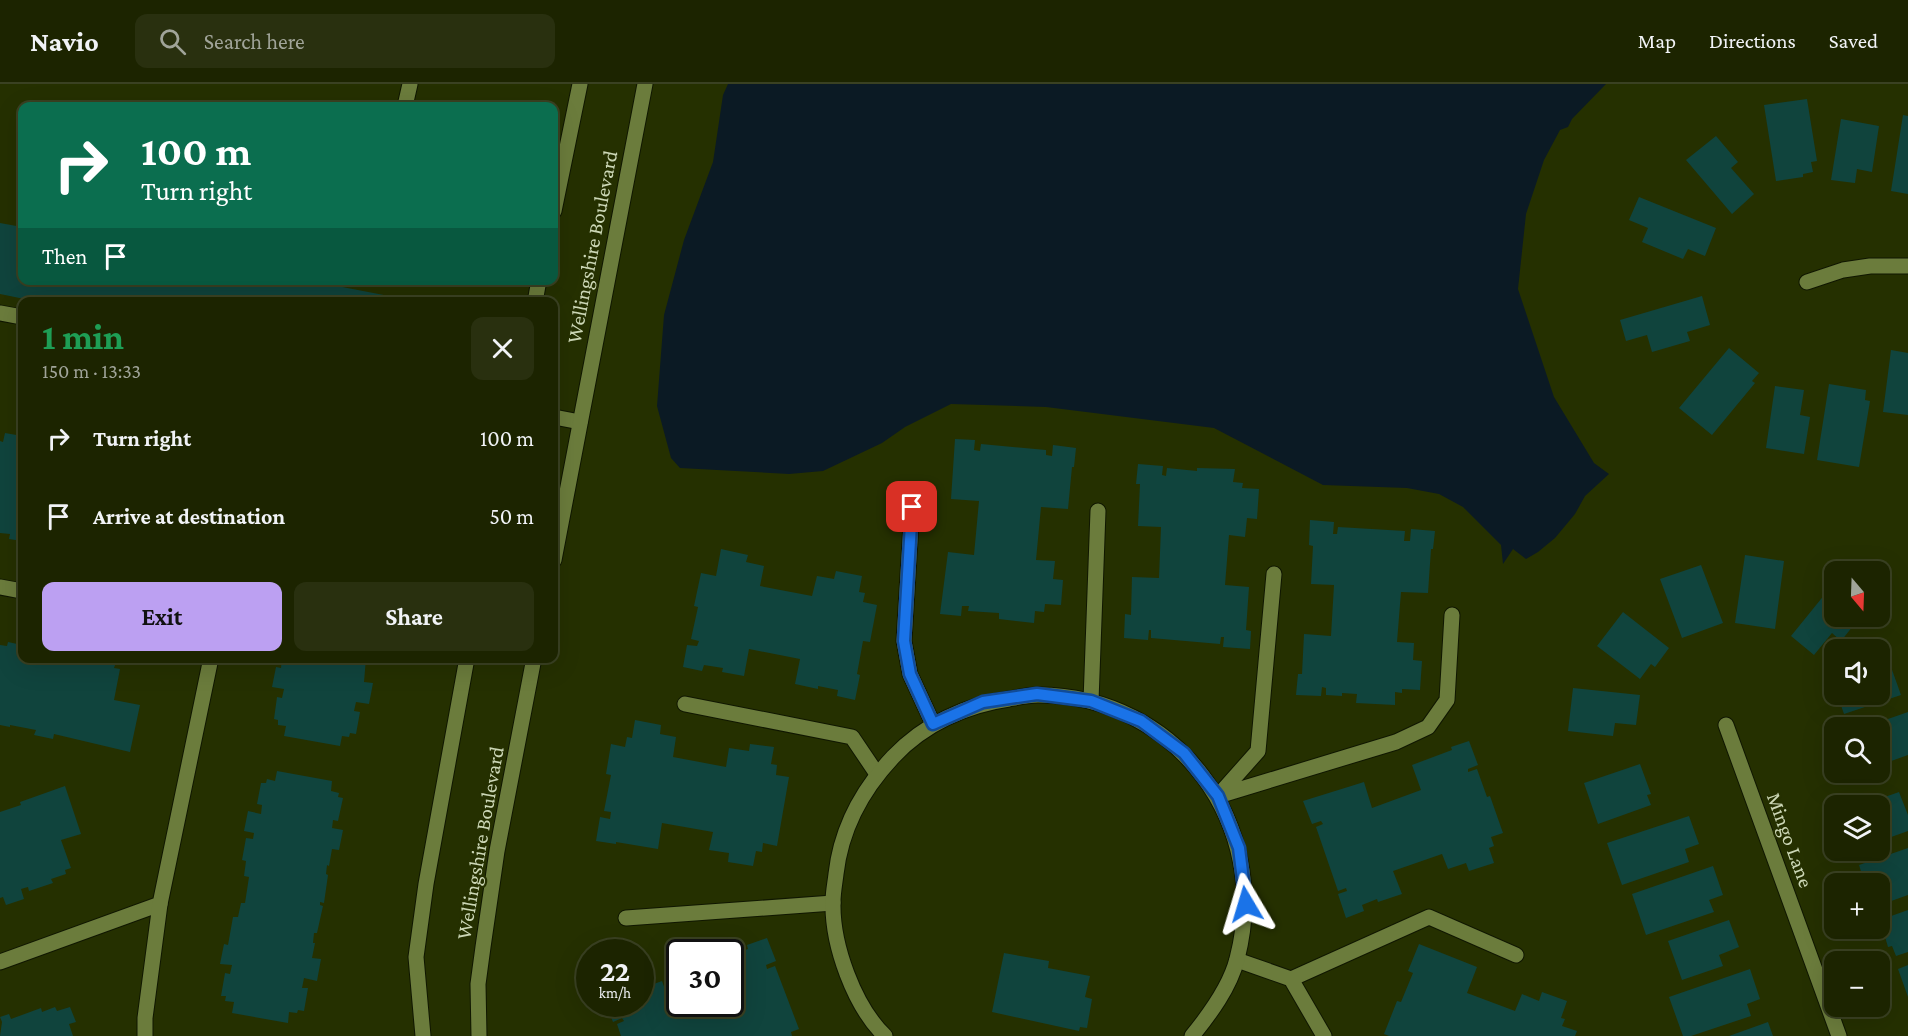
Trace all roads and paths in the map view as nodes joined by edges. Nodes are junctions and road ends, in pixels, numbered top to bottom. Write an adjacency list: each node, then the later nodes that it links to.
1 (410, 84): 4 (street)
2 (580, 84): 5 (street, Wellingshire Boulevard)
3 (645, 84): 11 (street, Wellingshire Boulevard)
4 (406, 102)
5 (558, 191)
6 (1908, 266): 7 (street)
7 (1807, 282)
8 (0, 313): 9 (street)
9 (18, 316)
10 (558, 418): 11 (street)
11 (580, 422): 14 (street, Wellingshire Boulevard)
12 (912, 507): 24 (street)
13 (1098, 511): 22 (street)
14 (558, 539)
15 (1274, 574): 27 (street)
16 (0, 587): 17 (street)
17 (18, 590)
18 (1452, 615): 27 (street)
19 (211, 663): 29 (street)
20 (466, 663): 37 (street)
21 (533, 663): 38 (street, Wellingshire Boulevard)
22 (1091, 701): 24 (street); 27 (street)
23 (685, 704): 26 (street)
24 (933, 724): 26 (street)
25 (1726, 725): 41 (street, Mingo Lane)
26 (877, 774): 28 (street)
27 (1218, 796): 32 (street)
28 (833, 903): 30 (street); 35 (street)
29 (160, 904): 33 (street); 36 (street)
30 (626, 918)
31 (1516, 955): 34 (street)
32 (1237, 960): 34 (street); 39 (street)
33 (0, 962)
34 (1291, 979): 40 (street)
35 (880, 1035)
36 (146, 1036)
37 (423, 1036)
38 (479, 1036)
39 (1192, 1036)
40 (1324, 1036)
41 (1839, 1036)

